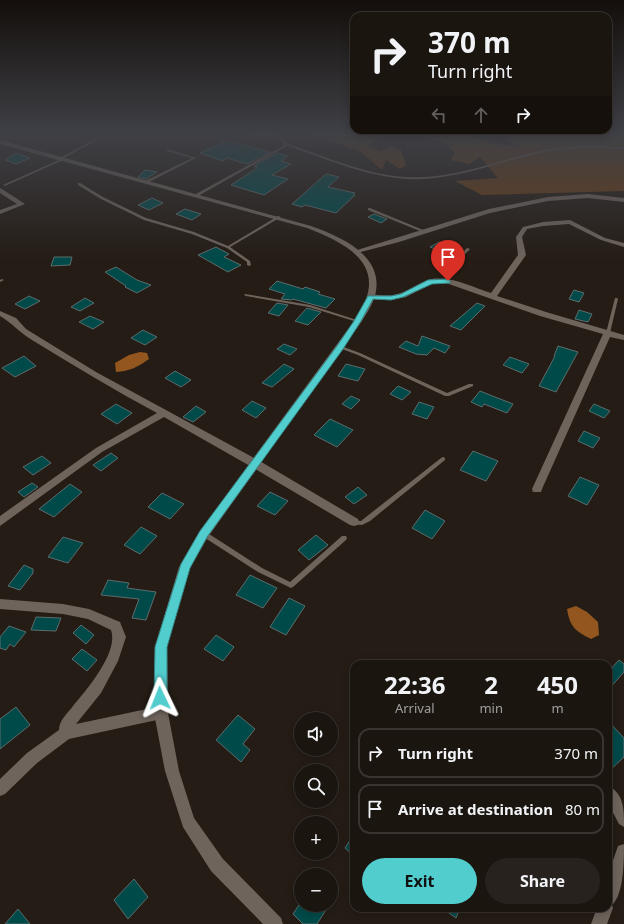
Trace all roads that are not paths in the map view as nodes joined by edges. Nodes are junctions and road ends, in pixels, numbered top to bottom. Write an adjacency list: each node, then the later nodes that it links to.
1 (25, 175): 9 (lane)
2 (121, 175): 7 (street)
3 (160, 175): 7 (lane)
4 (232, 175): 10 (lane)
5 (385, 175): 6 (lane)
6 (449, 175)
7 (146, 182): 10 (street)
8 (79, 184): 17 (lane)
9 (1, 186): 13 (street)
10 (197, 195): 14 (street)
11 (624, 200): 15 (street)
12 (369, 209): 15 (lane)
13 (0, 212)
14 (280, 217): 17 (lane); 19 (street)
15 (426, 232): 19 (street)
16 (624, 245): 24 (street)
17 (228, 248): 20 (lane)
18 (468, 249): 21 (lane)
19 (357, 251): 23 (street)
20 (249, 265)
21 (448, 281): 23 (street); 24 (street)
22 (246, 295): 27 (lane)
23 (370, 297): 27 (street)
24 (492, 297): 28 (street)
25 (616, 298): 28 (lane)
26 (0, 313): 32 (street)
27 (358, 321): 30 (street)
28 (608, 333): 29 (street); 35 (street)
29 (624, 338)
30 (340, 347): 31 (lane); 34 (street)
31 (471, 385)
32 (164, 413): 34 (street); 36 (street)
33 (443, 459): 37 (lane)
34 (254, 463): 37 (street); 38 (street)
35 (537, 489)
36 (0, 522)
37 (354, 522)
38 (204, 534): 39 (lane); 41 (street)
39 (344, 538)
40 (0, 604): 42 (street)
41 (161, 713): 42 (street); 49 (street)
42 (66, 733): 43 (street)
43 (0, 789)
44 (612, 796): 45 (street)
45 (624, 819)
46 (624, 852): 47 (street)
47 (612, 886)
48 (604, 912): 50 (street)
49 (274, 924)
50 (599, 924)

